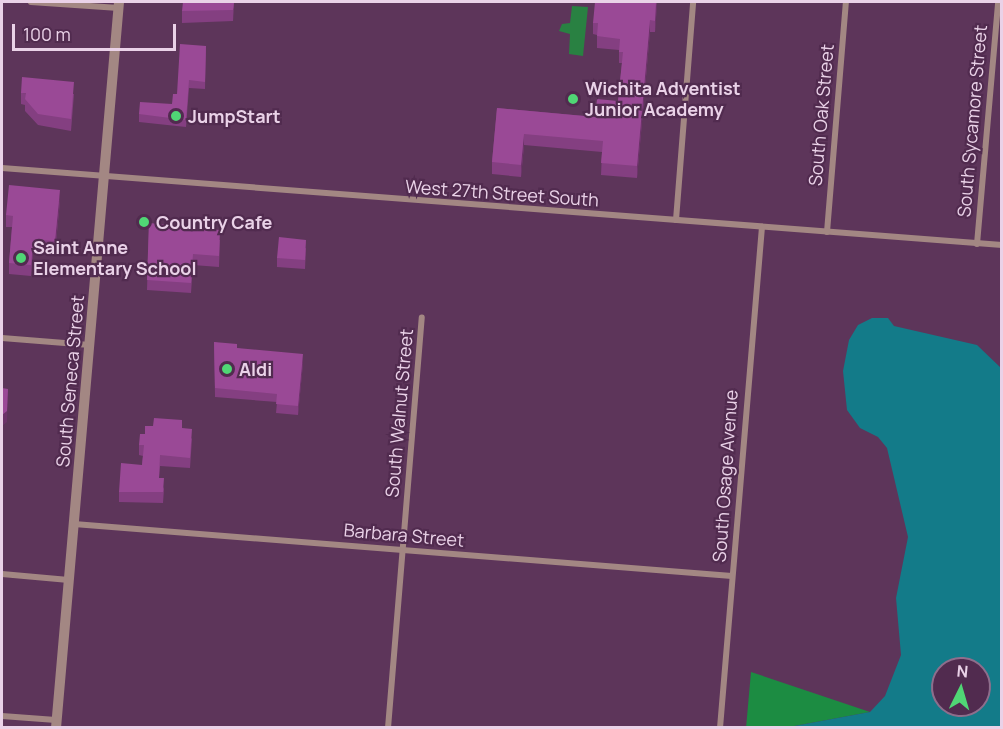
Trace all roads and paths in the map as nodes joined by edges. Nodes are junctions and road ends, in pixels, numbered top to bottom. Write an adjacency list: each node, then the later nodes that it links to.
1 (31, 2): 5 (street)
2 (693, 2): 8 (street)
3 (846, 2): 10 (street, South Oak Street)
4 (998, 2): 11 (street, South Sycamore Street)
5 (119, 5): 7 (street, South Seneca Street)
6 (2, 168): 7 (street, West 27th Street South)
7 (105, 177): 8 (street, West 27th Street South); 15 (street, South Seneca Street)
8 (676, 220): 9 (street, West 27th Street South)
9 (762, 227): 10 (street, West 27th Street South); 19 (street, South Osage Avenue)
10 (827, 232): 11 (street, West 27th Street South)
11 (977, 244): 12 (street, West 27th Street South)
12 (1002, 246)
13 (422, 317): 17 (street, South Walnut Street)
14 (2, 338): 15 (street)
15 (90, 345): 16 (street, South Seneca Street)
16 (74, 524): 17 (street, Barbara Street); 20 (street, South Seneca Street)
17 (403, 550): 19 (street, Barbara Street); 23 (street, South Walnut Street)
18 (2, 574): 20 (street)
19 (732, 576): 24 (street, South Osage Avenue)
20 (69, 580): 22 (street, South Seneca Street)
21 (2, 716): 22 (street)
22 (56, 724)
23 (388, 728)
24 (720, 728)

